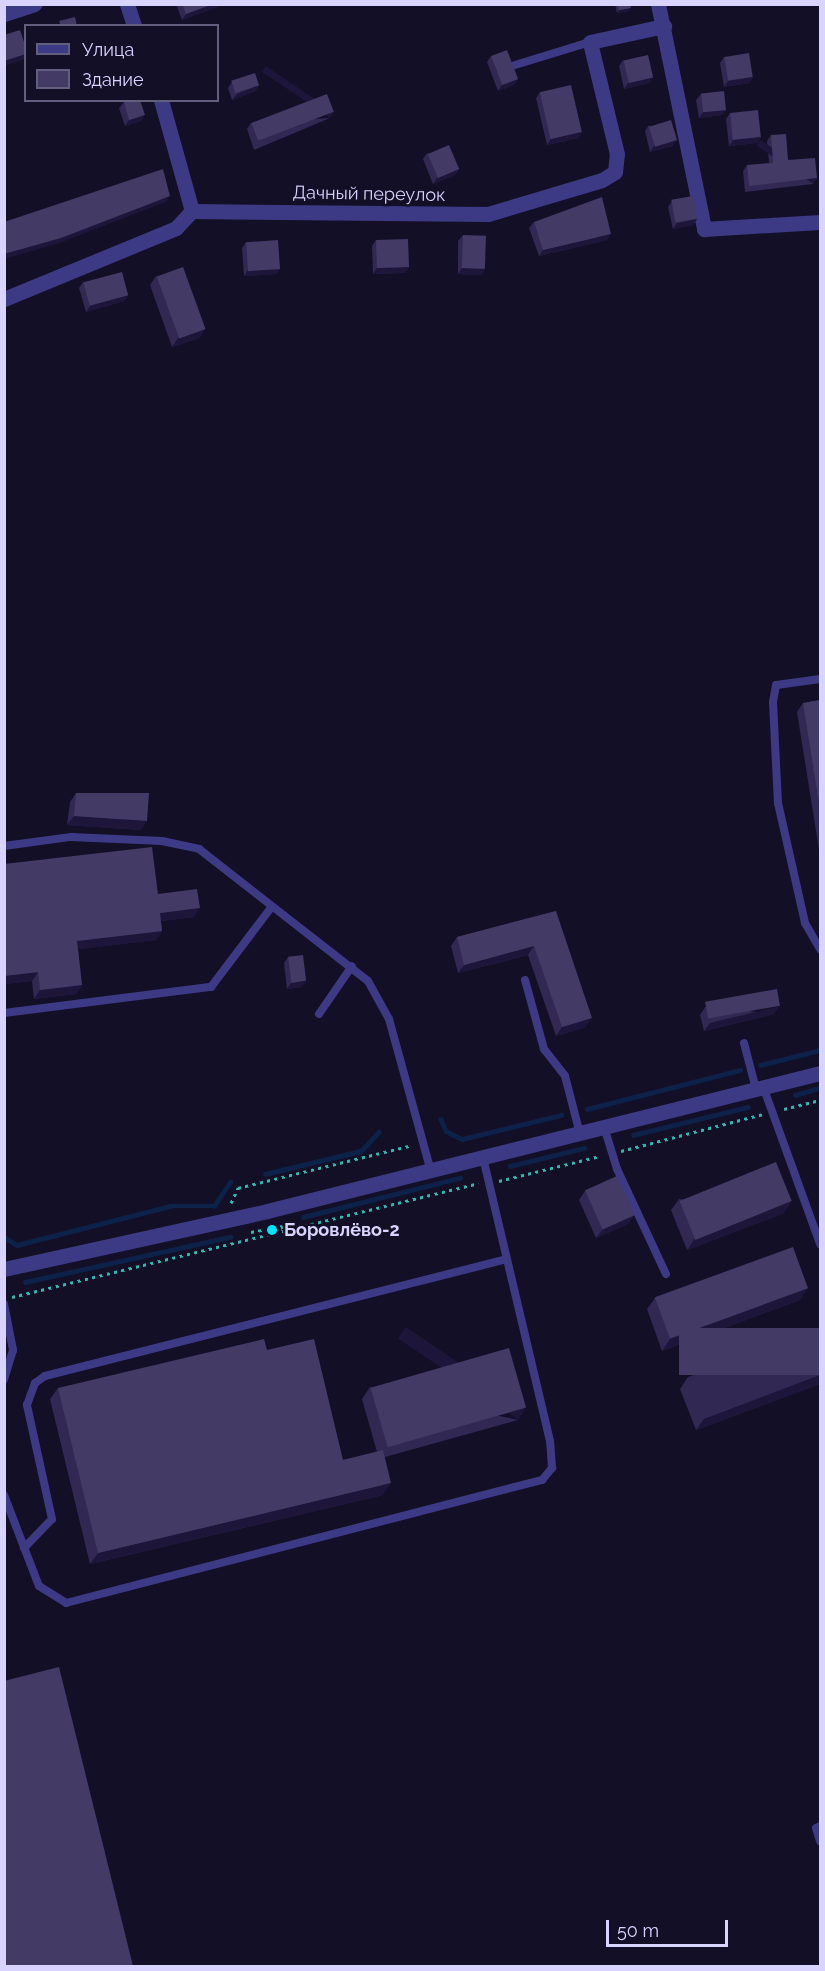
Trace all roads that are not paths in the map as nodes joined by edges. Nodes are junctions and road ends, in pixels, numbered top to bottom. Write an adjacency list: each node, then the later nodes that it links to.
1 (34, 4): 4 (street)
2 (127, 4): 5 (street)
3 (658, 4): 6 (street)
4 (4, 14)
5 (133, 24)
6 (664, 26): 7 (street); 11 (street)
7 (590, 42): 8 (lane); 10 (street, Дачный переулок)
8 (515, 65)
9 (162, 102): 10 (street)
10 (192, 211): 12 (street)
11 (820, 222)
12 (4, 299)
13 (820, 679): 16 (lane)
14 (4, 846): 15 (lane)
15 (270, 909): 17 (lane); 19 (lane)
16 (820, 949)
17 (352, 966): 20 (lane); 27 (lane)
18 (525, 980): 25 (lane)
19 (4, 1013)
20 (319, 1014)
21 (744, 1043): 23 (lane)
22 (820, 1073): 23 (street)
23 (760, 1090): 24 (street); 28 (lane)
24 (605, 1130): 25 (street); 31 (lane)
25 (580, 1136): 26 (street)
26 (483, 1158): 27 (street); 29 (lane)
27 (431, 1171): 30 (street)
28 (820, 1244)
29 (506, 1259): 35 (lane); 35 (lane)
30 (4, 1269)
31 (666, 1274)
32 (4, 1304): 33 (lane)
33 (4, 1380)
34 (4, 1495): 35 (lane)
35 (24, 1548)
36 (820, 1826): 37 (lane)
37 (820, 1841)

